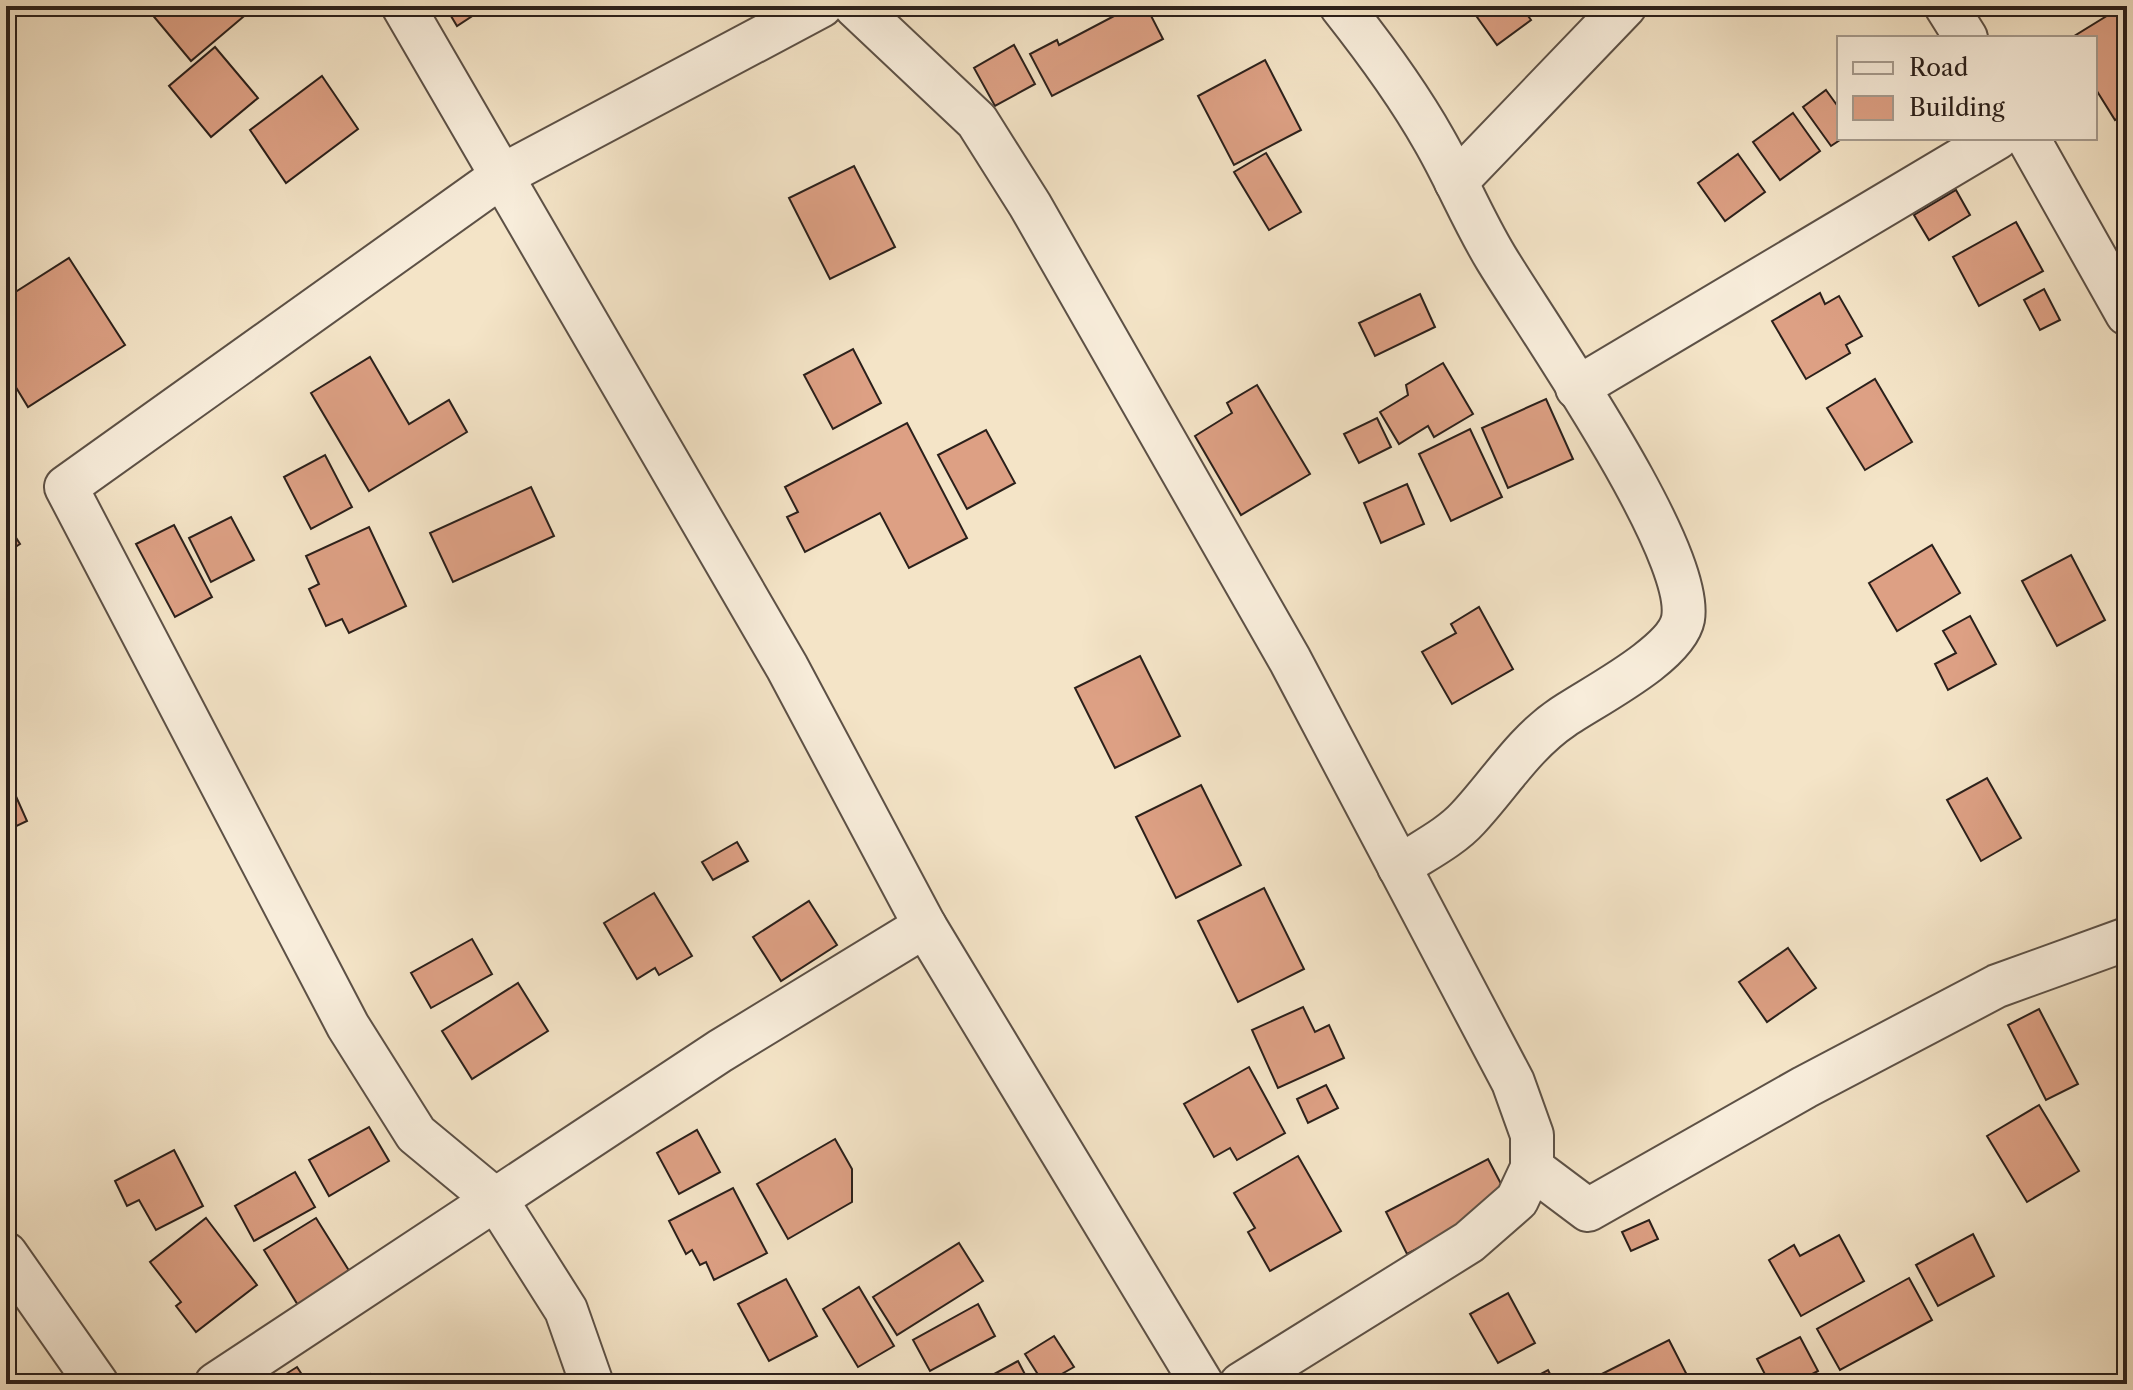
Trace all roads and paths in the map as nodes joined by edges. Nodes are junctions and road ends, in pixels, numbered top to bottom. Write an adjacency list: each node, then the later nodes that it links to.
1 (403, 6): 10 (street)
2 (821, 6): 10 (street)
3 (855, 6): 14 (street)
4 (1341, 6): 11 (street)
5 (1625, 6): 11 (street)
6 (1946, 6): 7 (street)
7 (1965, 36)
8 (1994, 140): 13 (street)
9 (2029, 140): 12 (street)
10 (503, 175): 15 (street); 18 (street)
11 (1456, 182): 13 (street)
12 (2127, 314)
13 (1577, 388): 14 (street)
14 (1399, 867): 17 (street)
15 (925, 926): 18 (street); 23 (street)
16 (2127, 939): 17 (street)
17 (1532, 1168): 24 (street)
18 (497, 1201): 21 (street); 22 (street)
19 (6, 1254): 20 (street)
20 (97, 1384)
21 (216, 1384)
22 (592, 1384)
23 (1202, 1384)
24 (1241, 1384)

